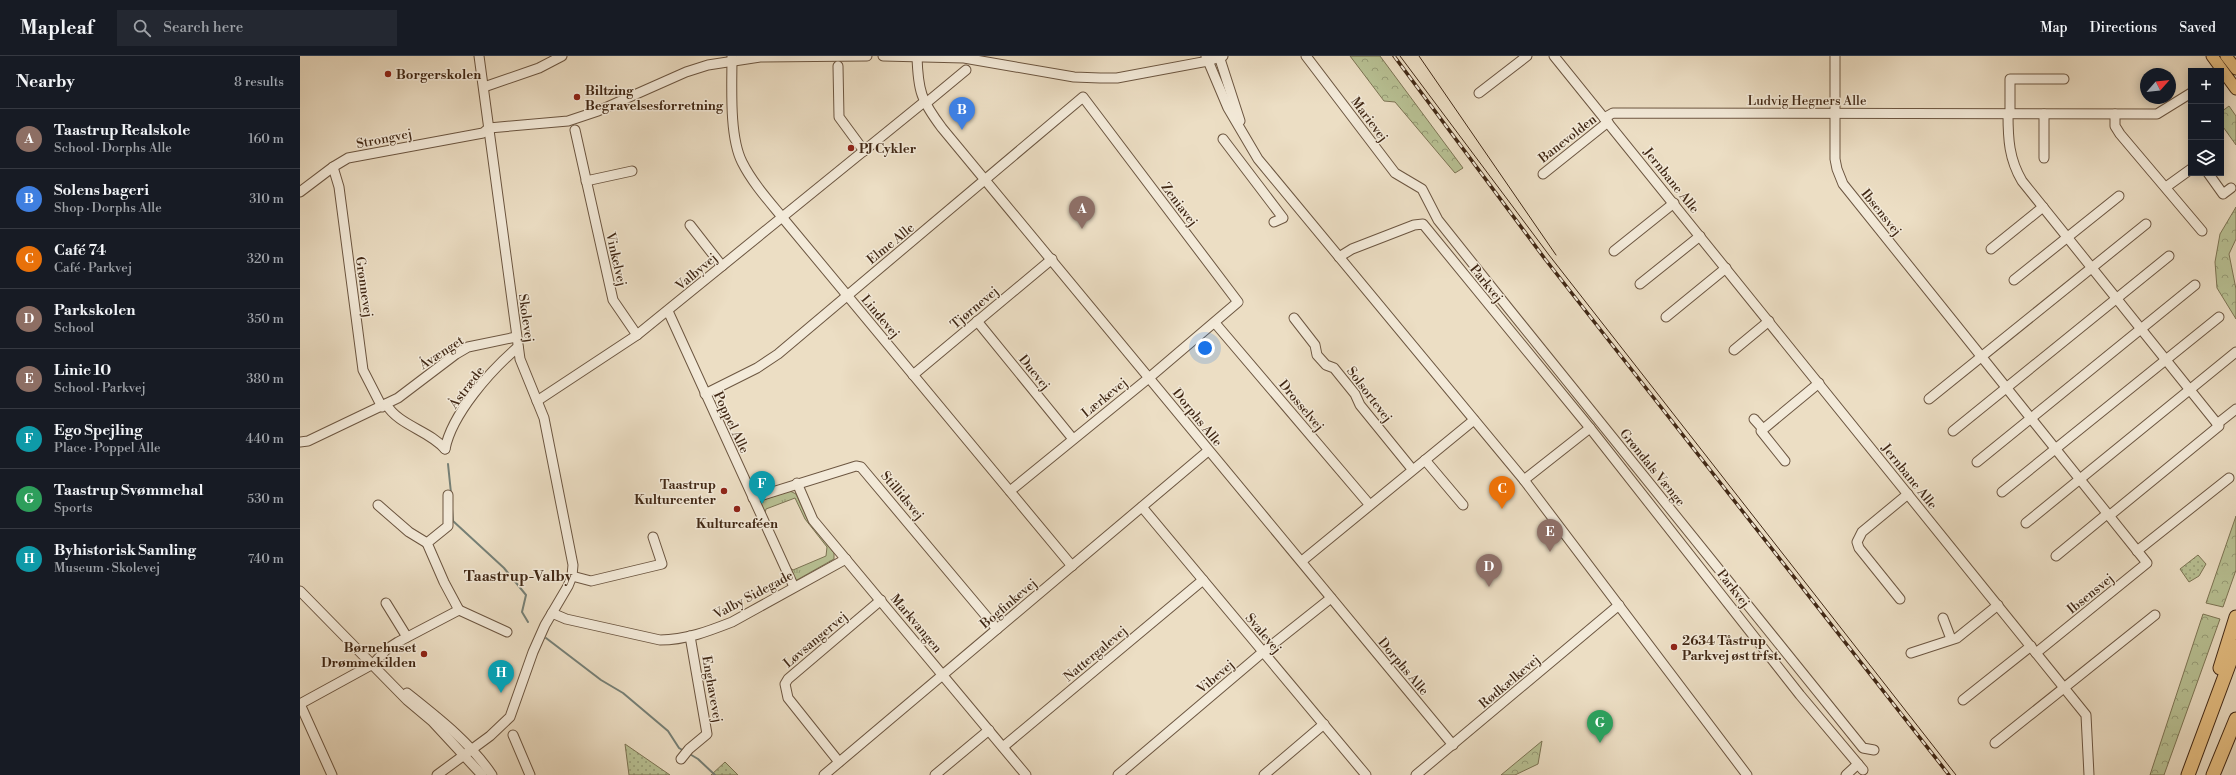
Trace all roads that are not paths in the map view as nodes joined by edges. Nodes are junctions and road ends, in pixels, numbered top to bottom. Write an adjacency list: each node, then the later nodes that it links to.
1 (480, 56): 23 (street, Skolevej)
2 (562, 56): 23 (street)
3 (823, 56): 4 (street, Strongvej); 15 (street, Strongvej)
4 (867, 56)
5 (883, 56): 6 (street)
6 (916, 56): 16 (street); 28 (street, Dorphs Alle)
7 (1220, 56): 17 (street); 39 (street)
8 (1306, 56): 50 (street, Marievej)
9 (1527, 56): 25 (street)
10 (1554, 56): 33 (street, Jernbane Alle)
11 (1835, 56): 29 (street, Ibsensvej)
12 (2212, 56): 24 (main road)
13 (2226, 56): 20 (main road)
14 (2230, 56): 18 (main road)
15 (732, 58): 35 (street, Strongvej); 55 (street, Lindevej)
16 (984, 58): 17 (street)
17 (1207, 59): 39 (street)
18 (2236, 65)
19 (838, 66): 37 (street)
20 (2236, 69)
21 (966, 70): 28 (street)
22 (2064, 79): 30 (street)
23 (484, 87): 35 (street, Skolevej)
24 (2236, 89)
25 (1479, 93)
26 (2188, 95): 32 (street, Ludvig Hegners Alle)
27 (1083, 97): 47 (street, Elme Alle); 81 (street, Zeniavej)
28 (924, 103): 37 (street, Valbyvej); 47 (street, Dorphs Alle)
29 (1835, 113): 30 (street, Ludvig Hegners Alle); 33 (street, Ludvig Hegners Alle); 88 (street, Ibsensvej)
30 (2009, 114): 31 (street, Ludvig Hegners Alle); 54 (street)
31 (2044, 114): 32 (street, Ludvig Hegners Alle); 38 (street)
32 (2115, 114): 48 (street)
33 (1606, 120): 44 (street, Banevolden); 53 (street, Jernbane Alle)
34 (575, 130): 46 (street, Vinkelvej)
35 (487, 132): 40 (street, Strongvej); 84 (street, Skolevej)
36 (1223, 139): 43 (street)
37 (864, 150): 55 (street, Valbyvej)
38 (2044, 158)
39 (1261, 162): 43 (street); 65 (street)
40 (333, 167): 51 (street, Strongvej); 98 (street, Grønnevej)
41 (632, 171): 46 (street)
42 (2188, 171): 48 (street)
43 (1248, 172): 56 (street)
44 (1543, 174)
45 (2210, 176): 49 (street)
46 (586, 181): 83 (street, Vinkelvej)
47 (986, 181): 66 (street, Dorphs Alle); 73 (street, Elme Alle)
48 (2166, 187): 59 (street)
49 (2231, 188)
50 (1422, 190): 174 (street, Grøndals Vænge)
51 (300, 192)
52 (2119, 196): 61 (street)
53 (1674, 203): 60 (street, Jernbane Alle); 63 (street)
54 (2043, 207): 61 (street); 62 (street)
55 (782, 217): 67 (street, Valbyvej); 73 (street, Lindevej)
56 (1274, 222)
57 (2146, 224): 69 (street)
58 (690, 225): 67 (street)
59 (2202, 231)
60 (1700, 236): 68 (street, Jernbane Alle); 71 (street)
61 (2067, 237): 69 (street); 70 (street)
62 (1990, 249)
63 (1614, 251)
64 (2169, 256): 74 (street)
65 (1338, 257): 102 (street); 104 (street, Parkvej)
66 (1052, 259): 79 (street, Tjørnevej); 91 (street, Dorphs Alle)
67 (722, 266): 75 (street, Valbyvej)
68 (1726, 268): 76 (street); 80 (street, Jernbane Alle)
69 (2092, 268): 74 (street); 88 (street)
70 (2014, 280)
71 (1640, 284)
72 (2195, 285): 82 (street)
73 (847, 295): 90 (street, Lindevej); 95 (street, Elme Alle)
74 (2116, 298): 82 (street); 93 (street)
75 (668, 311): 83 (street, Valbyvej); 95 (street, Poppel Alle)
76 (1666, 317)
77 (2219, 317): 89 (street)
78 (1294, 318): 114 (street, Solsortevej)
79 (977, 321): 90 (street, Tjørnevej); 107 (street, Duevej)
80 (1769, 321): 86 (street); 92 (street, Jernbane Alle)
81 (1215, 323): 91 (street, Lærkevej); 124 (street, Drosselvej)
82 (2141, 329): 89 (street); 101 (street)
83 (637, 335): 97 (street, Valbyvej)
84 (516, 337): 85 (street, Skolevej); 98 (street, Åvænget)
85 (518, 347): 97 (street, Skolevej); 98 (street, Åstræde)
86 (1734, 350)
87 (2236, 352): 94 (street)
88 (1981, 357): 93 (street, Ibsensvej); 96 (street)
89 (2166, 360): 94 (street); 109 (street)
90 (912, 375): 119 (street, Lindevej)
91 (1150, 377): 107 (street, Lærkevej); 110 (street, Dorphs Alle)
92 (1819, 383): 105 (street); 121 (street, Jernbane Alle)
93 (2006, 388): 101 (street, Ibsensvej); 106 (street)
94 (2190, 390): 103 (street); 117 (street)
95 (705, 394): 123 (street, Poppel Alle)
96 (1929, 399)
97 (537, 401): 137 (street, Skolevej)
98 (384, 405): 108 (street, Åvænget)
99 (2236, 409): 103 (street)
100 (1754, 419): 105 (street)
101 (2030, 419): 109 (street, Ibsensvej); 113 (street)
102 (1474, 420): 111 (street); 116 (street)
103 (2217, 424): 128 (street)
104 (1590, 428): 116 (street); 191 (street, Parkvej)
105 (1763, 429): 112 (street)
106 (1953, 431)
107 (1073, 439): 119 (street, Lærkevej)
108 (300, 442)
109 (2055, 449): 117 (street, Ibsensvej); 120 (street)
110 (1208, 451): 127 (street, Bogfinkevej); 135 (street, Dorphs Alle)
111 (1425, 460): 114 (street); 125 (street)
112 (1785, 461)
113 (1977, 462)
114 (1412, 469): 124 (street)
115 (2229, 478): 132 (street)
116 (1524, 480): 146 (street)
117 (2080, 480): 128 (street, Ibsensvej); 129 (street)
118 (797, 483): 123 (street, Stillidsvej); 134 (street, Markvangen); 152 (street, Stillidsvej)
119 (1010, 491): 136 (street, Lindevej)
120 (2002, 492)
121 (1908, 494): 142 (street); 145 (street, Jernbane Alle)
122 (448, 495): 131 (street)
123 (752, 498): 139 (street, Poppel Alle)
124 (1369, 504): 135 (street)
125 (1463, 504)
126 (378, 505): 131 (street)
127 (1142, 507): 136 (street, Bogfinkevej); 138 (street, Svalevej)
128 (2108, 515): 132 (street, Ibsensvej); 133 (street)
129 (2026, 523)
130 (653, 537): 137 (street)
131 (427, 543): 147 (street)
132 (2137, 551): 158 (street, Ibsensvej)
133 (2056, 556)
134 (846, 559): 139 (street, Valby Sidegade); 143 (street, Markvangen)
135 (1302, 561): 141 (street, Dorphs Alle)
136 (1072, 566): 152 (street, Bogfinkevej)
137 (572, 576): 148 (street, Skolevej)
138 (1203, 580): 159 (street, Svalevej); 173 (street, Nattergalevej)
139 (794, 587): 154 (street, Valby Sidegade)
140 (300, 591): 161 (street)
141 (1331, 598): 159 (street, Vibevej); 172 (street, Dorphs Alle)
142 (1900, 599)
143 (881, 600): 162 (street, Markvangen); 177 (street, Løvsangervej)
144 (386, 603): 155 (street)
145 (1998, 605): 156 (street); 158 (street, Jernbane Alle)
146 (1619, 606): 172 (street, Rødkælkevej); 190 (street)
147 (459, 610): 153 (street); 155 (street)
148 (552, 613): 154 (street, Valby Sidegade); 175 (street, Skolevej)
149 (2155, 615): 163 (street)
150 (2236, 617): 166 (highway)
151 (1943, 618): 156 (street)
152 (997, 629): 162 (street, Bogfinkevej)
153 (508, 632)
154 (690, 636): 176 (street, Enghavevej)
155 (407, 637): 161 (street)
156 (1951, 639): 160 (street)
157 (2236, 646): 166 (highway)
158 (2034, 650): 163 (street, Jernbane Alle); 164 (street)
159 (1263, 652): 168 (street, Svalevej); 186 (street, Vibevej)
160 (1911, 653)
161 (373, 664): 165 (street); 175 (street)
162 (943, 675): 169 (street, Markvangen); 177 (street, Bogfinkevej)
163 (2065, 689): 171 (street); 192 (street, Jernbane Alle)
164 (1963, 700)
165 (300, 704): 178 (street)
166 (2211, 714): 193 (highway)
167 (2236, 720): 194 (highway)
168 (1324, 724): 187 (street); 188 (street, Svalevej)
169 (989, 730): 173 (street, Markvangen); 184 (street)
170 (513, 735): 182 (street)
171 (1995, 743)
172 (1453, 745): 189 (street, Rødkælkevej)
173 (1003, 747): 185 (street, Markvangen)
174 (1874, 750)
175 (468, 752): 179 (street, Skolevej); 180 (street); 181 (street)
176 (684, 755)
177 (839, 762): 183 (street, Bogfinkevej)
178 (332, 775)
179 (437, 775)
180 (482, 775)
181 (492, 775)
182 (530, 775)
183 (824, 775)
184 (935, 775)
185 (1026, 775)
186 (1118, 775)
187 (1264, 775)
188 (1366, 775)
189 (1416, 775)
190 (1747, 775)
191 (1846, 775)
192 (2090, 775)
193 (2188, 775)
194 (2213, 775)

